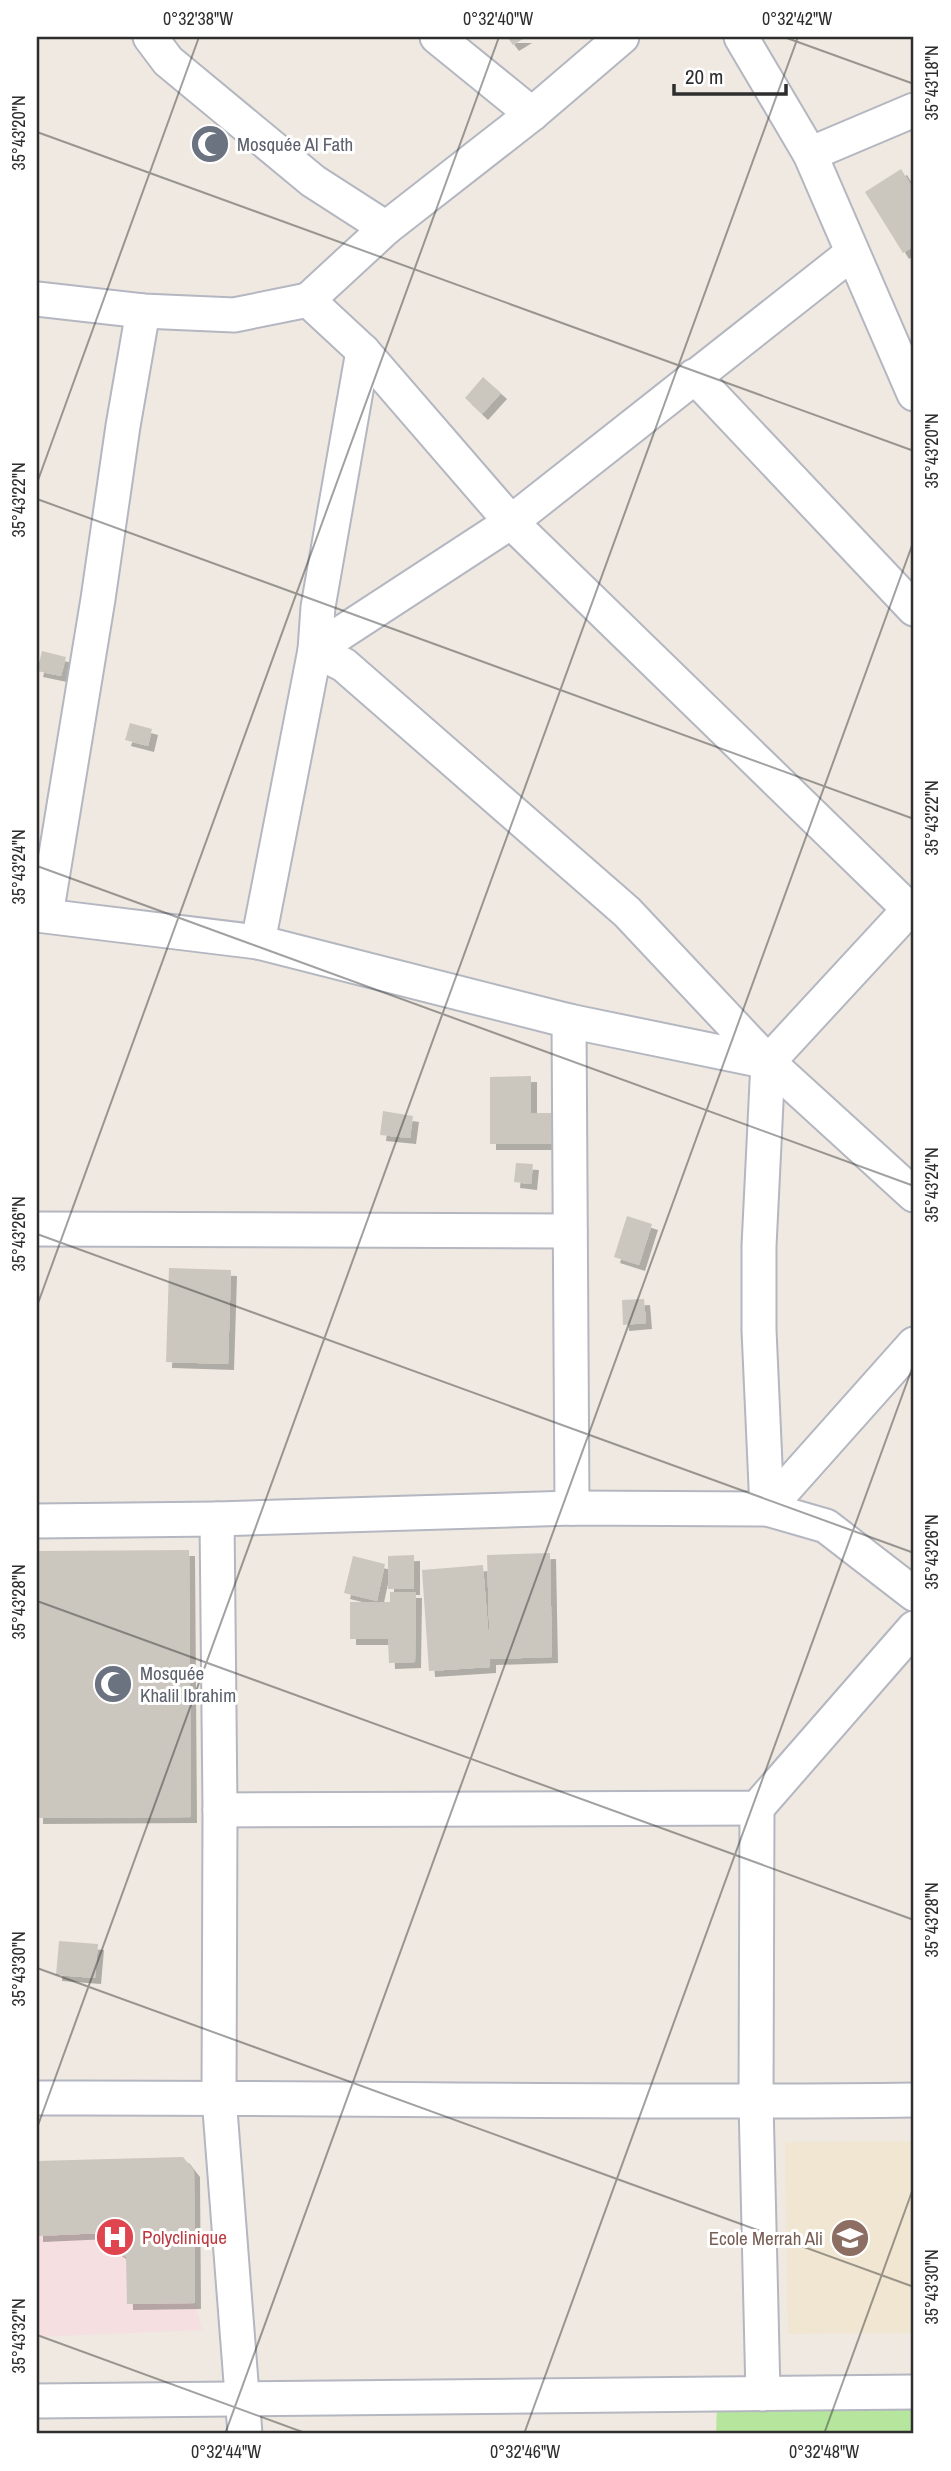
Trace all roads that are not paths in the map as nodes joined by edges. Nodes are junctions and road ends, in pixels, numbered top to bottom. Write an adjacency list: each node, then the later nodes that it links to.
1 (149, 37): 8 (street)
2 (437, 37): 6 (street)
3 (622, 37): 6 (street)
4 (741, 37): 7 (street)
5 (914, 110): 7 (street)
6 (532, 114): 8 (street)
7 (810, 154): 9 (street)
8 (386, 229): 11 (street)
9 (852, 253): 14 (street); 15 (street)
10 (37, 299): 12 (street)
11 (307, 300): 12 (street); 13 (street)
12 (143, 311): 20 (street)
13 (363, 351): 16 (street); 18 (street)
14 (694, 376): 16 (street); 17 (street)
15 (914, 394)
16 (512, 522): 18 (street); 19 (street)
17 (914, 609)
18 (315, 650): 21 (street); 23 (street)
19 (912, 909): 23 (street)
20 (42, 915): 21 (street)
21 (258, 942): 22 (street)
22 (569, 1021): 23 (street); 26 (street)
23 (768, 1062): 24 (street); 29 (street)
24 (914, 1195)
25 (37, 1229): 26 (street)
26 (570, 1231): 28 (street)
27 (914, 1343): 29 (street)
28 (572, 1508): 29 (street); 30 (street)
29 (767, 1509): 32 (street)
30 (217, 1519): 31 (street); 35 (street)
31 (37, 1521)
32 (914, 1594)
33 (914, 1628): 34 (street)
34 (757, 1808): 35 (street); 39 (street)
35 (220, 1810): 36 (street)
36 (219, 2097): 37 (street); 39 (street); 42 (street)
37 (37, 2098)
38 (914, 2100): 39 (street)
39 (756, 2102): 41 (street)
40 (914, 2392): 41 (street)
41 (763, 2394): 42 (street)
42 (242, 2399): 43 (street); 44 (street)
43 (37, 2401)
44 (245, 2434)

